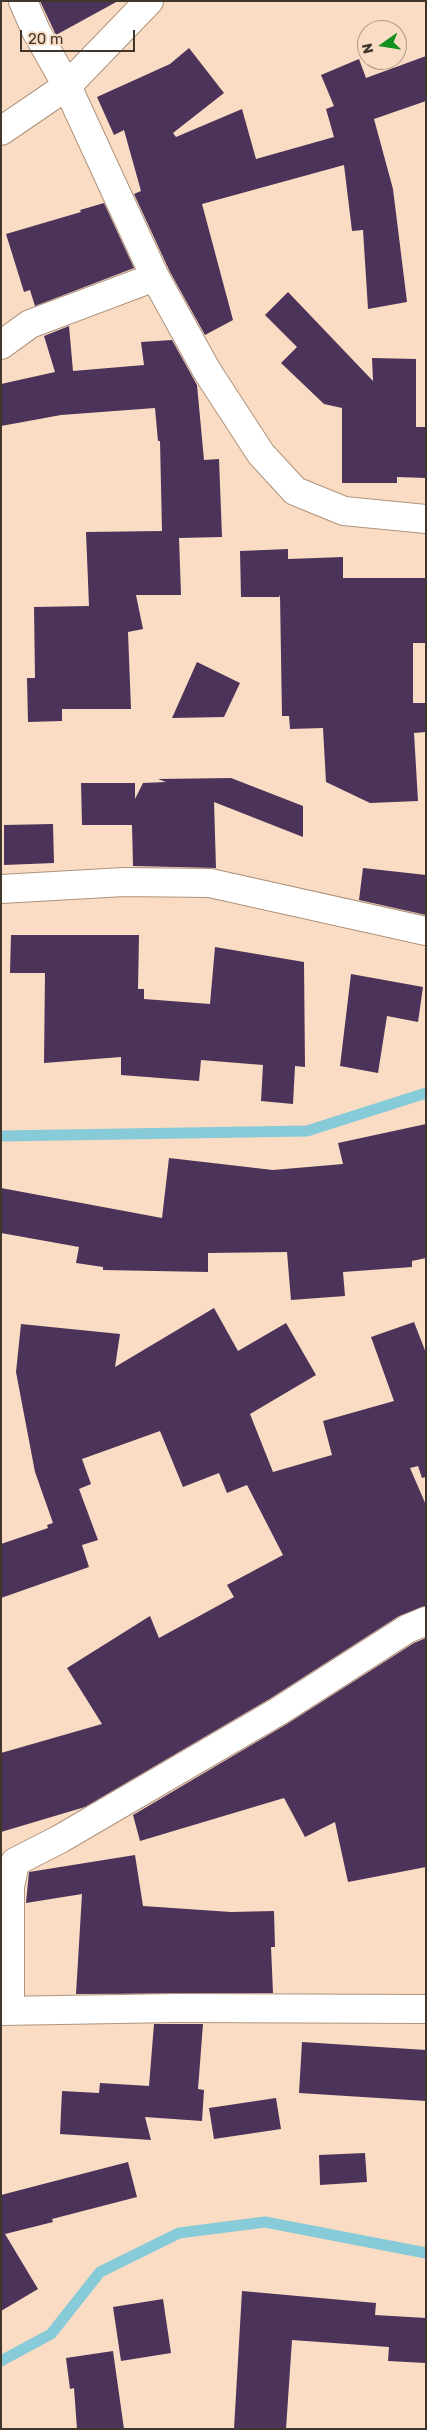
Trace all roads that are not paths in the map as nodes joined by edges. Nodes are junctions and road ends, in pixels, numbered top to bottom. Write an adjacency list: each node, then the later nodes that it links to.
1 (23, 1): 3 (street)
2 (149, 1): 3 (street)
3 (67, 86): 4 (street); 5 (street)
4 (1, 131)
5 (155, 277): 6 (street); 7 (street)
6 (1, 345)
7 (426, 519)
8 (1, 889): 9 (street)
9 (426, 931)
10 (426, 1621): 12 (street)
11 (426, 2009): 12 (street)
12 (6, 2011)

